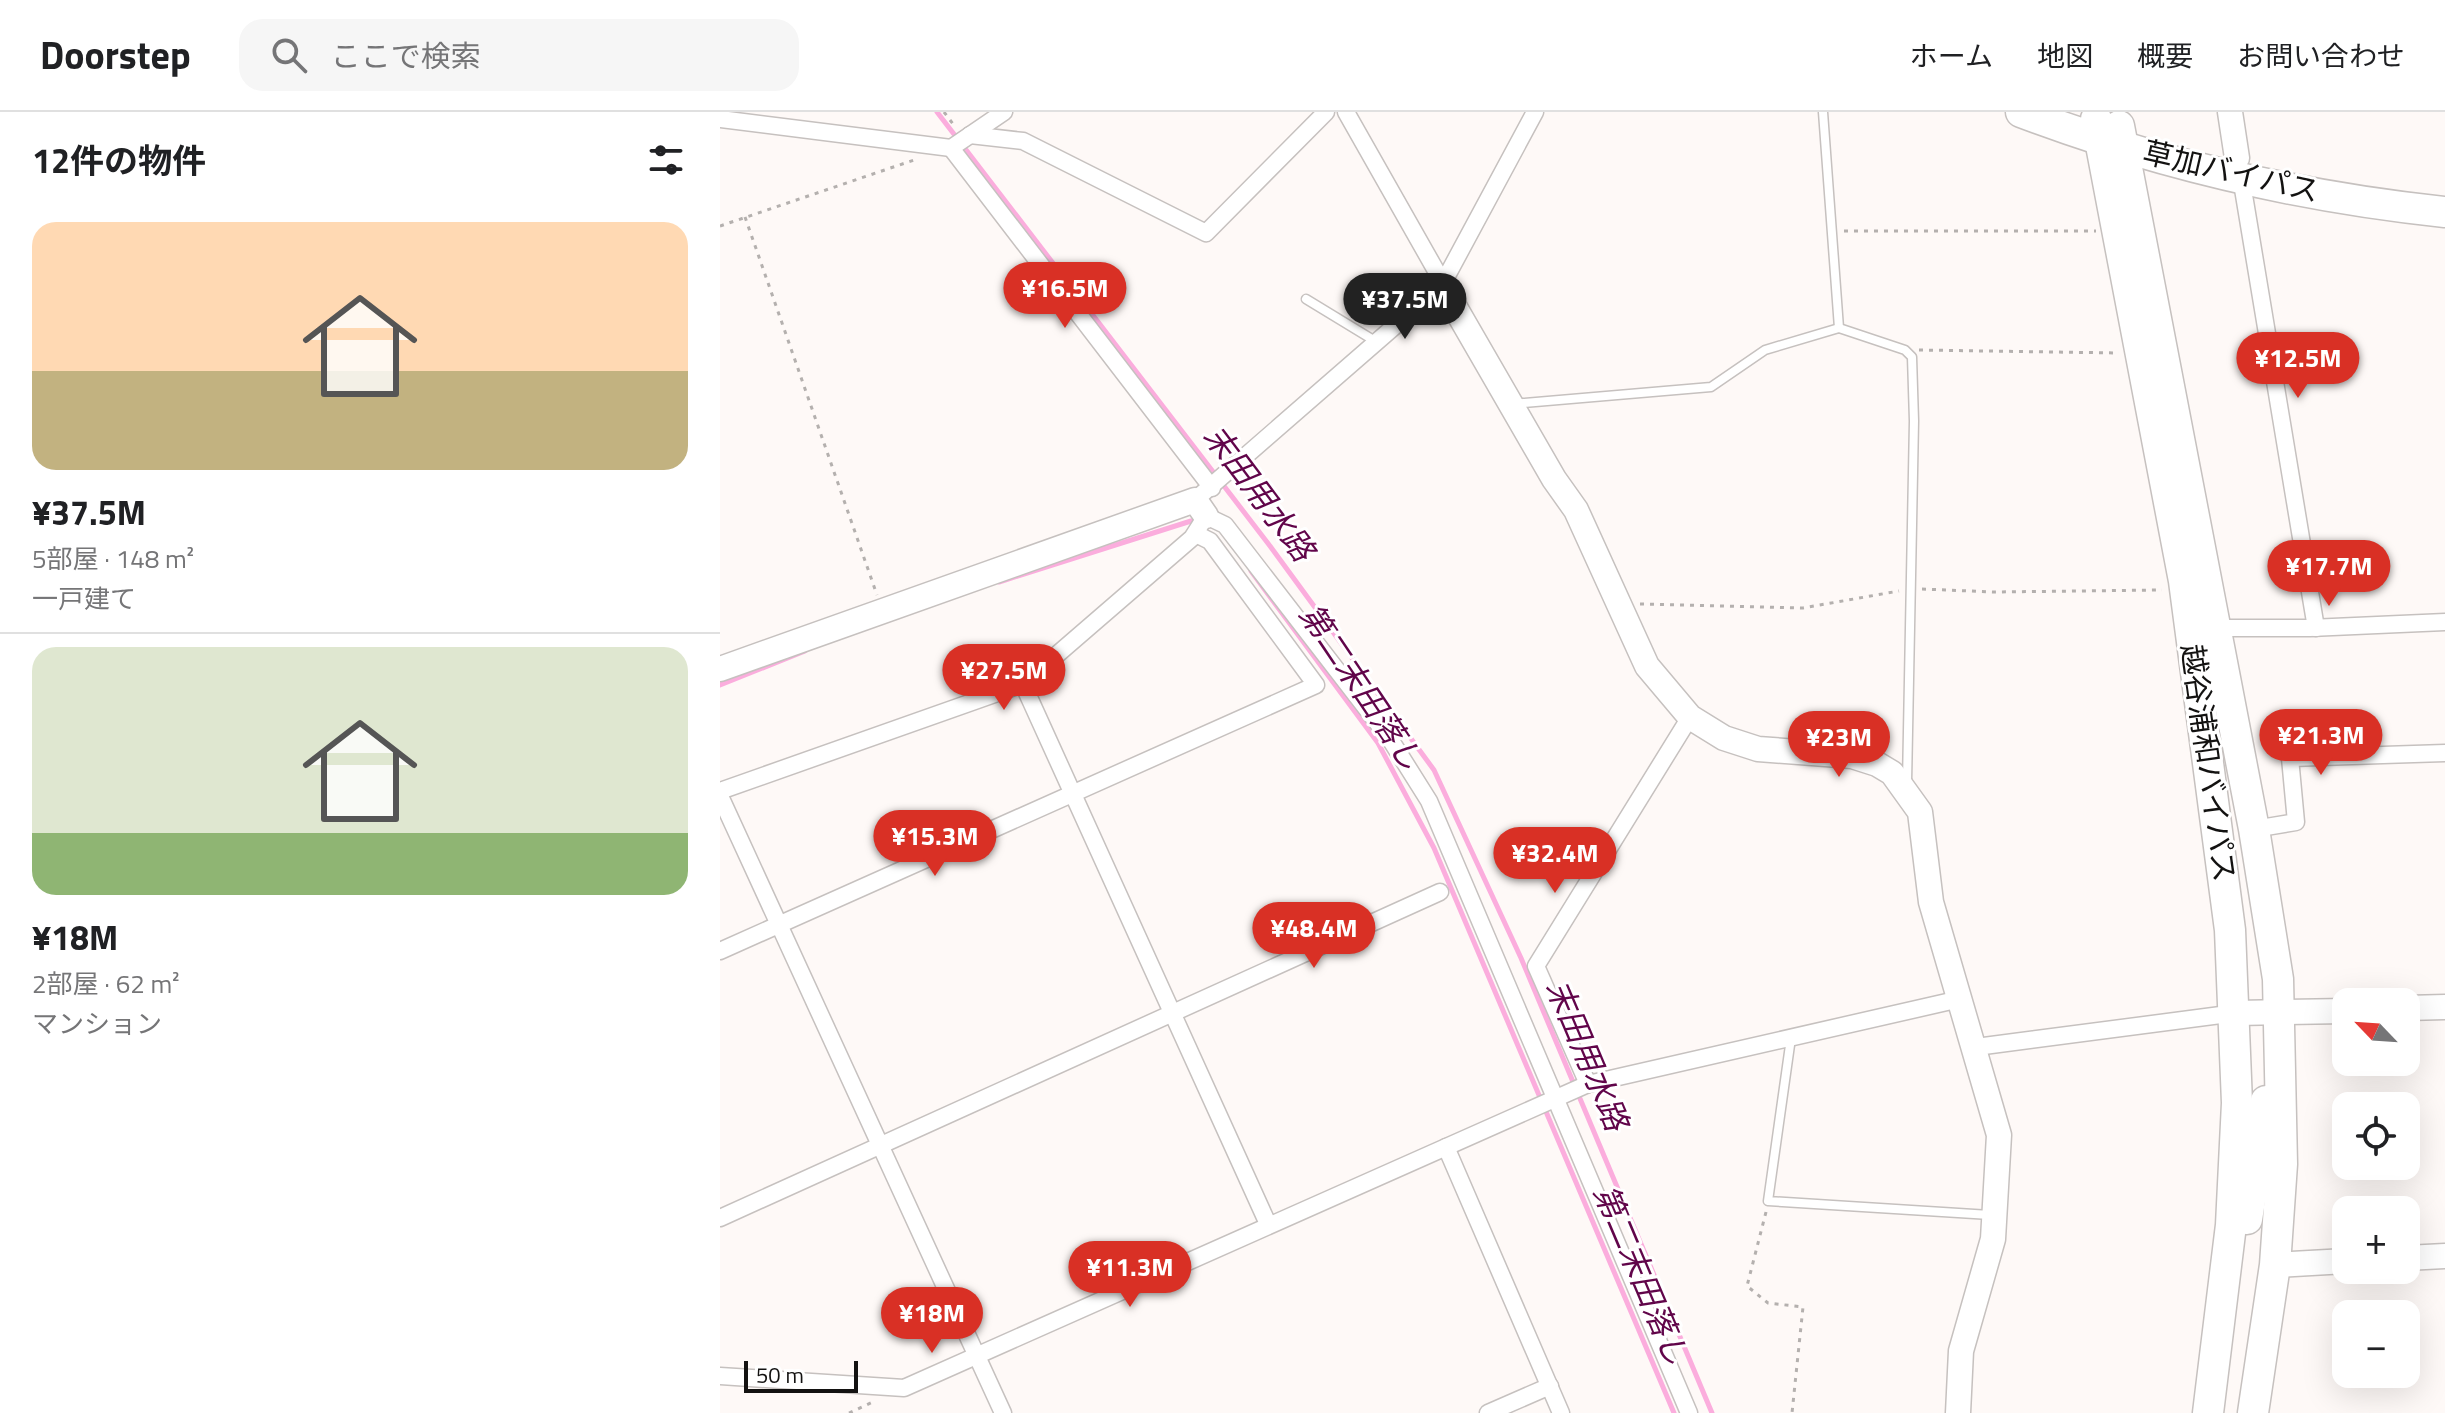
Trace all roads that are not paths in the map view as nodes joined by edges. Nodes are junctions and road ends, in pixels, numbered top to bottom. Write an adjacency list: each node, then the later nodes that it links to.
1 (1004, 112): 10 (street)
2 (1326, 112): 10 (street)
3 (1346, 112): 15 (street)
4 (1535, 112): 15 (street)
5 (1823, 112): 17 (lane)
6 (2021, 112): 9 (highway, 草加バイパス)
7 (2230, 112): 12 (street)
8 (720, 119): 11 (street)
9 (2102, 129): 12 (highway, 草加バイパス); 22 (highway, 越谷浦和バイパス); 40 (highway, 越谷浦和バイパス)
10 (970, 135): 11 (street)
11 (951, 148): 20 (street)
12 (2239, 168): 13 (highway, 草加バイパス); 14 (highway, 草加バイパス); 23 (street)
13 (2445, 194)
14 (2445, 212)
15 (1442, 284): 18 (street); 19 (street)
16 (1306, 299): 18 (lane)
17 (1839, 328): 19 (lane); 28 (lane)
18 (1375, 341): 20 (street)
19 (1511, 405): 26 (street)
20 (1202, 510): 24 (street); 25 (street); 30 (street); 44 (street)
21 (2445, 622): 23 (street)
22 (2214, 628): 23 (street); 31 (highway, 越谷浦和バイパス)
23 (2316, 628)
24 (720, 669)
25 (1023, 684): 29 (street); 30 (street)
26 (1690, 717): 28 (street); 43 (street)
27 (2445, 753): 31 (street)
28 (1906, 792): 35 (street)
29 (720, 793): 33 (street)
30 (1075, 795): 33 (street); 39 (street)
31 (2254, 829): 40 (highway, 越谷浦和バイパス)
32 (1440, 892): 39 (street)
33 (779, 923): 34 (street); 45 (street)
34 (720, 951)
35 (1960, 999): 41 (street); 42 (street)
36 (2445, 1007): 37 (street)
37 (2420, 1008)
38 (2332, 1011): 40 (street)
39 (1171, 1013): 45 (street); 49 (street)
40 (2260, 1013): 42 (street); 53 (highway, 越谷浦和バイパス); 62 (highway)
41 (1791, 1037): 43 (street); 47 (lane)
42 (1976, 1047): 47 (street)
43 (1588, 1084): 44 (street)
44 (1554, 1099): 46 (street); 60 (street)
45 (880, 1146): 48 (street); 54 (street)
46 (1446, 1147): 49 (street); 56 (street)
47 (1995, 1216): 61 (street)
48 (720, 1218)
49 (1268, 1224): 54 (street)
50 (2445, 1256): 51 (street)
51 (2420, 1257)
52 (2332, 1262): 53 (street)
53 (2275, 1265): 63 (highway, 越谷浦和バイパス)
54 (976, 1358): 55 (street); 57 (street)
55 (720, 1376)
56 (1550, 1386): 58 (street); 59 (street)
57 (1003, 1413)
58 (1488, 1413)
59 (1561, 1413)
60 (1689, 1413)
61 (1958, 1413)
62 (2208, 1413)
63 (2253, 1413)

